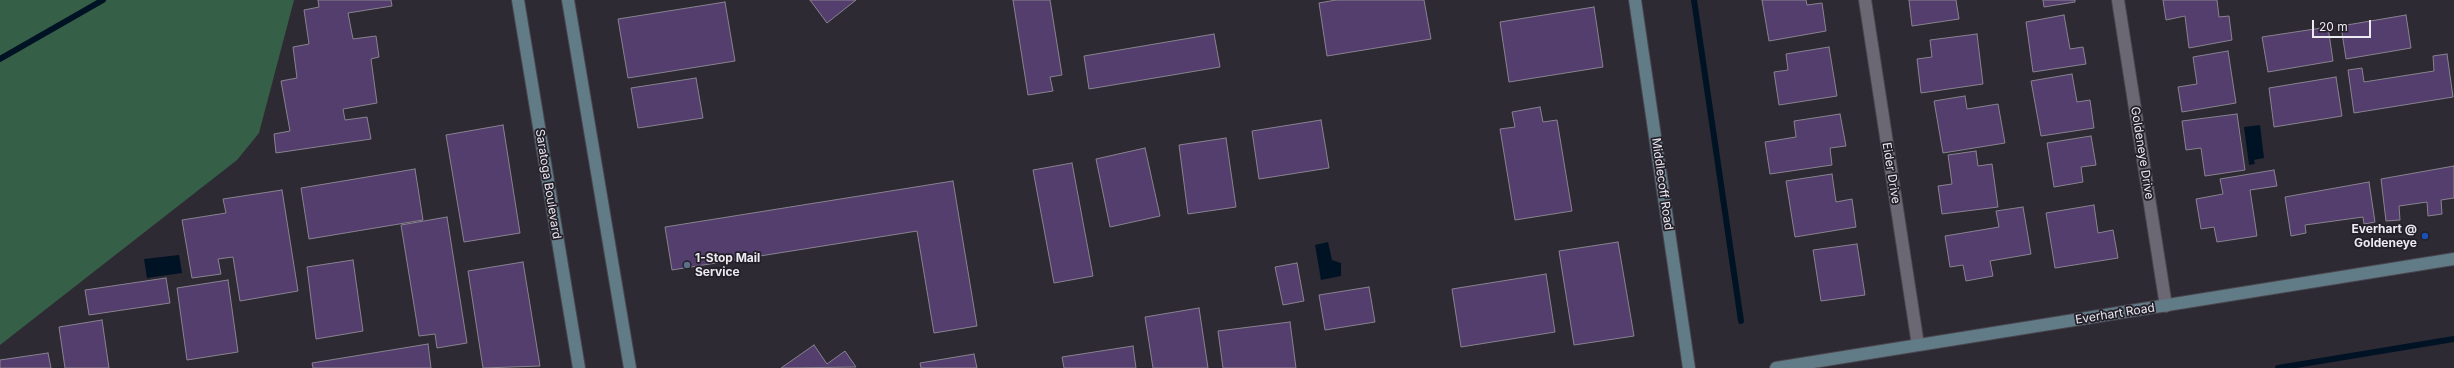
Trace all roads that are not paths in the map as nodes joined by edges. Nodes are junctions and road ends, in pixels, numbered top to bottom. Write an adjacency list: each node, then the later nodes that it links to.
1 (518, 0): 9 (main road, Saratoga Boulevard)
2 (568, 0): 10 (main road)
3 (1635, 0): 11 (main road, Middlecoff Road)
4 (1865, 0): 8 (street, Eider Drive)
5 (2118, 0): 7 (street, Goldeneye Drive)
6 (2454, 259): 7 (main road, Everhart Road)
7 (2166, 306): 8 (main road, Everhart Road)
8 (1918, 345): 12 (main road, Everhart Road)
9 (579, 368)
10 (630, 368)
11 (1689, 368)
12 (1776, 368)

